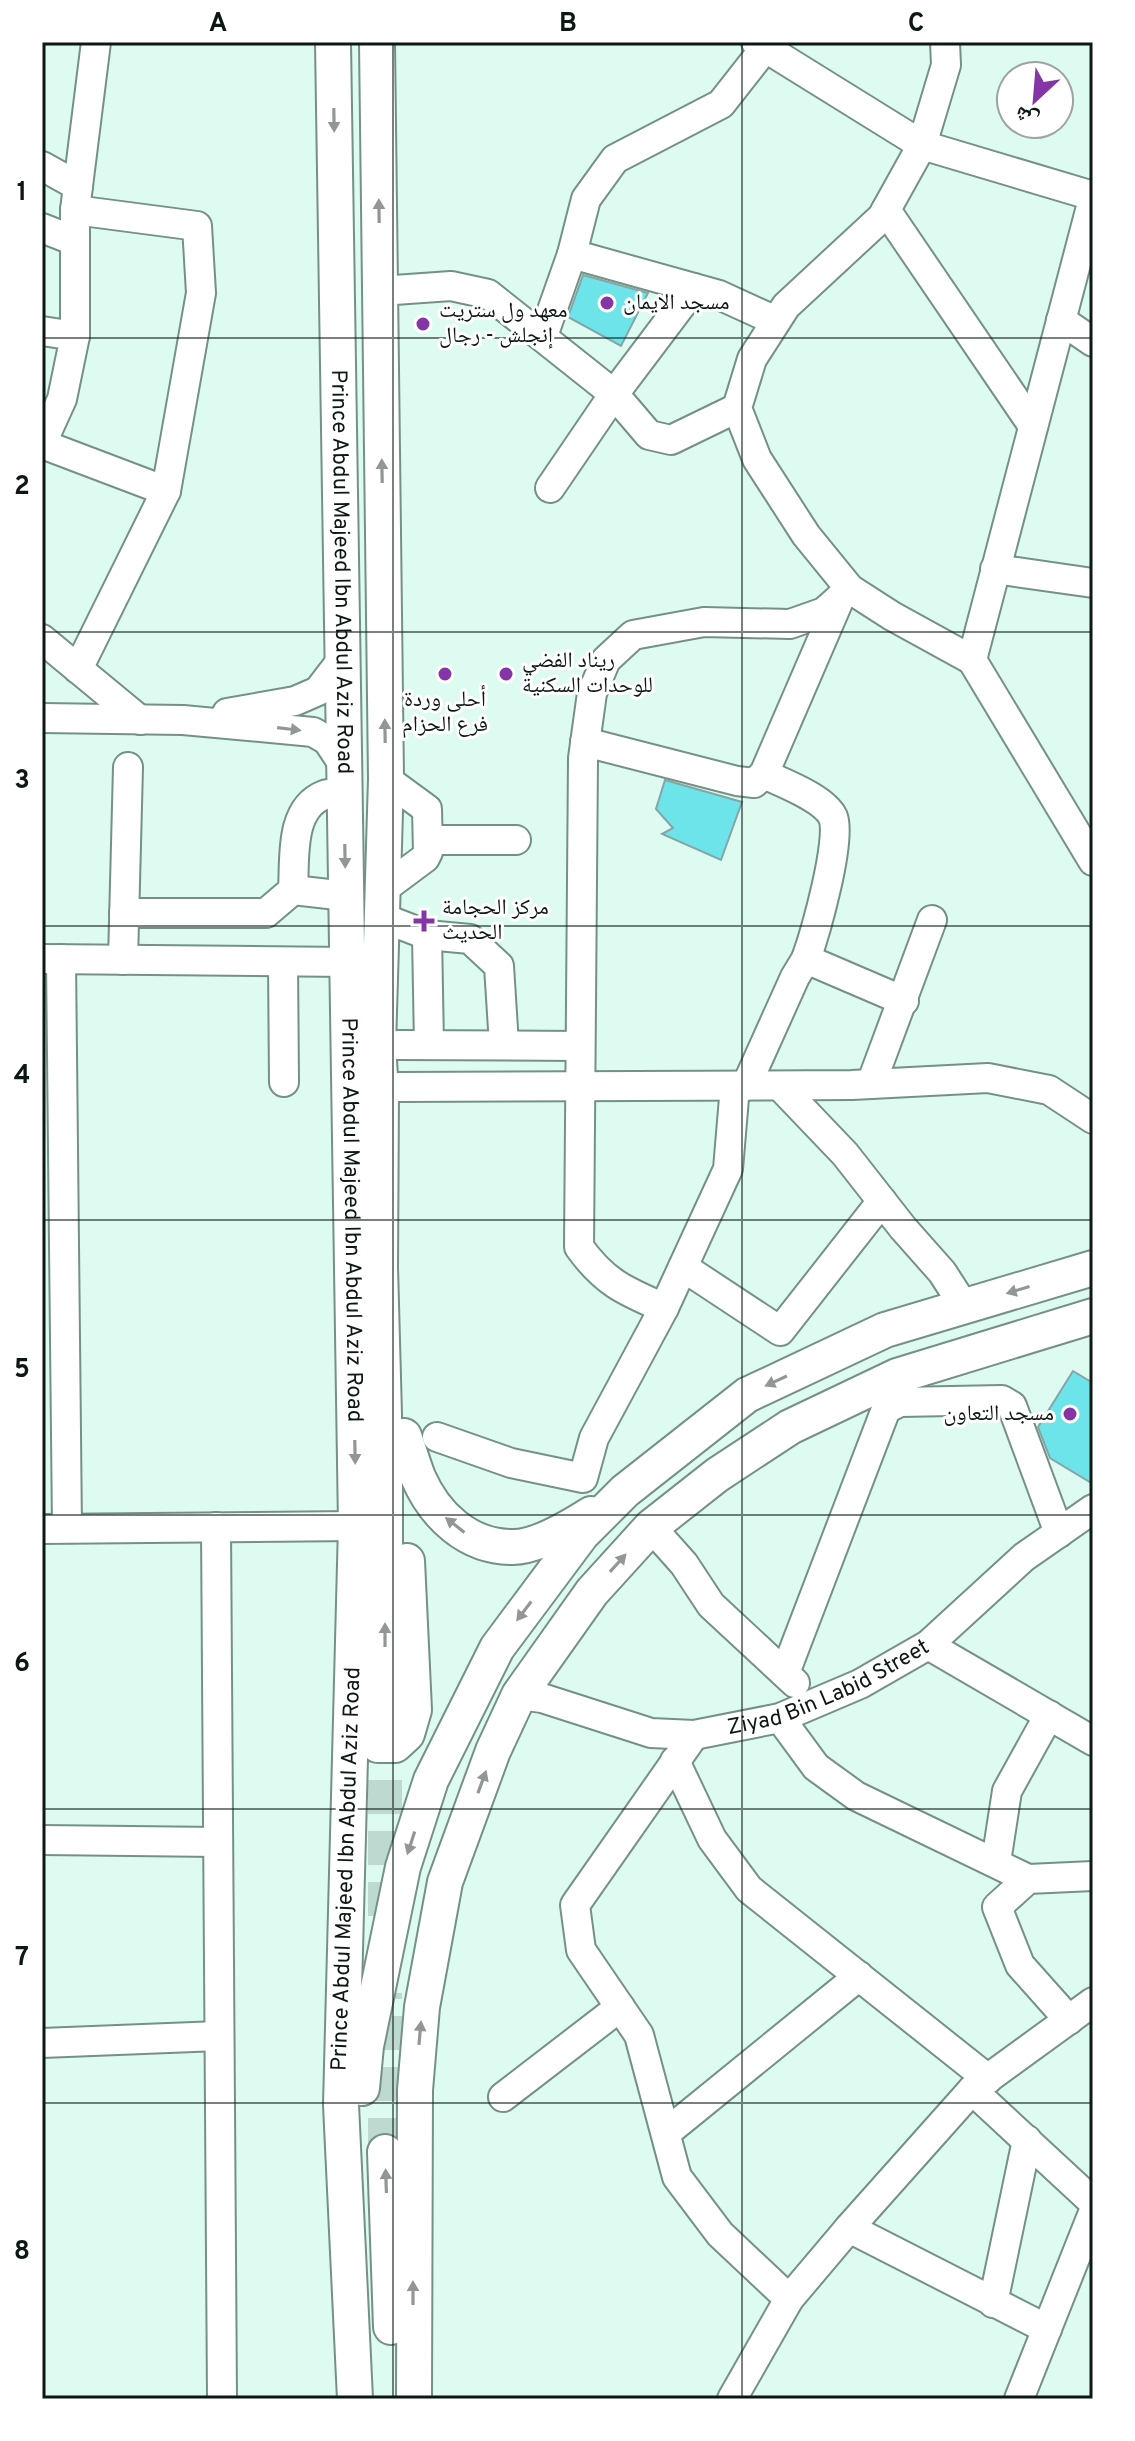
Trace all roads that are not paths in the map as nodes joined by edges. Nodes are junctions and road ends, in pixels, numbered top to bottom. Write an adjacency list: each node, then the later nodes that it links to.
1 (96, 42): 9 (street)
2 (333, 42): 34 (main road, Prince Abdul Majeed Ibn Abdul Aziz Road, one-way to 34)
3 (377, 42): 16 (main road, Prince Abdul Majeed Ibn Abdul Aziz Road, one-way to 3)
4 (963, 42): 6 (street)
5 (760, 45): 7 (street); 14 (street)
6 (945, 53): 7 (street)
7 (922, 145): 10 (street); 11 (street)
8 (42, 166): 9 (street)
9 (76, 198): 13 (street); 28 (street)
10 (1093, 198): 17 (street)
11 (886, 210): 18 (street); 25 (street)
12 (42, 228): 13 (street)
13 (75, 241): 20 (street)
14 (572, 254): 15 (street); 21 (street)
15 (694, 288): 18 (street); 23 (street)
16 (380, 291): 21 (street); 43 (main road, Prince Abdul Majeed Ibn Abdul Aziz Road, one-way to 16)
17 (1061, 320): 22 (street); 25 (street)
18 (776, 321): 24 (street)
19 (42, 331): 20 (street)
20 (75, 336): 26 (street)
21 (543, 336): 23 (street)
22 (1093, 342)
23 (614, 394): 24 (street); 27 (street)
24 (737, 408): 31 (street)
25 (1033, 426): 29 (street)
26 (42, 444): 28 (street)
27 (550, 488)
28 (166, 491): 35 (street)
29 (995, 569): 30 (street); 33 (street)
30 (1093, 583)
31 (845, 593): 33 (street); 39 (street); 41 (street)
32 (42, 639): 35 (street)
33 (972, 660): 46 (street)
34 (341, 661): 38 (street); 42 (main road, Prince Abdul Majeed Ibn Abdul Aziz Road)
35 (78, 669): 37 (street)
36 (42, 718): 37 (street)
37 (140, 720): 38 (street)
38 (183, 720): 42 (street, one-way to 42)
39 (585, 742): 41 (street); 61 (street)
40 (128, 767): 49 (street)
41 (764, 774): 54 (street)
42 (343, 778): 47 (street); 48 (main road, Prince Abdul Majeed Ibn Abdul Aziz Road, one-way to 48)
43 (386, 779): 44 (street); 50 (main road, Prince Abdul Majeed Ibn Abdul Aziz Road)
44 (428, 840): 45 (street); 50 (street)
45 (516, 840)
46 (1093, 861)
47 (293, 890): 48 (street); 49 (street)
48 (346, 896): 57 (main road, Prince Abdul Majeed Ibn Abdul Aziz Road)
49 (124, 913): 55 (street)
50 (382, 920): 52 (street); 59 (main road); 88 (main road, Prince Abdul Majeed Ibn Abdul Aziz Road, one-way to 50)
51 (932, 920): 58 (street)
52 (427, 935): 59 (street); 60 (street)
53 (51, 959): 55 (street); 81 (street)
54 (806, 959): 58 (street); 64 (street)
55 (123, 960): 56 (street)
56 (283, 962): 57 (street); 62 (street)
57 (347, 962): 78 (main road, Prince Abdul Majeed Ibn Abdul Aziz Road, one-way to 78)
58 (904, 1001): 63 (street)
59 (414, 1045): 60 (street); 66 (main road)
60 (504, 1045): 61 (street)
61 (580, 1046): 67 (street)
62 (284, 1082)
63 (871, 1084): 65 (street); 68 (street)
64 (740, 1086): 65 (street); 67 (street); 70 (street)
65 (780, 1086): 69 (street)
66 (399, 1087): 67 (street); 75 (main road)
67 (580, 1087): 73 (street)
68 (1093, 1119)
69 (882, 1201): 70 (street); 72 (street)
70 (683, 1267): 73 (street)
71 (1093, 1268): 72 (main road, one-way to 72)
72 (964, 1306): 76 (main road, one-way to 76)
73 (664, 1308): 75 (street)
74 (1093, 1316): 80 (main road)
75 (421, 1436): 76 (main road, one-way to 75); 83 (main road)
76 (625, 1491): 113 (main road, one-way to 113)
77 (1093, 1509): 82 (street, Ziyad Bin Labid Street)
78 (356, 1526): 79 (street); 83 (main road, Prince Abdul Majeed Ibn Abdul Aziz Road)
79 (216, 1527): 81 (street); 95 (street)
80 (651, 1527): 85 (street); 86 (main road, one-way to 80)
81 (54, 1528)
82 (1059, 1533): 84 (street, Ziyad Bin Labid Street); 85 (street)
83 (353, 1638): 113 (main road, Prince Abdul Majeed Ibn Abdul Aziz Road)
84 (928, 1645): 87 (street, Ziyad Bin Labid Street); 89 (street)
85 (785, 1673): 87 (street)
86 (519, 1695): 91 (street, Ziyad Bin Labid Street); 120 (main road, one-way to 86)
87 (815, 1703): 90 (street, Ziyad Bin Labid Street)
88 (385, 1713)
89 (1049, 1715): 92 (street); 96 (street)
90 (780, 1718): 91 (street, Ziyad Bin Labid Street); 96 (street)
91 (694, 1735): 93 (street)
92 (1093, 1741)
93 (675, 1761): 99 (street); 101 (street)
94 (42, 1840): 95 (street)
95 (218, 1842): 103 (street)
96 (996, 1862): 98 (street)
97 (1093, 1876): 98 (street)
98 (1028, 1879): 102 (street)
99 (859, 1976): 105 (street); 107 (street)
100 (1093, 2002): 102 (street)
101 (620, 2007): 106 (street); 107 (street)
102 (1069, 2020): 105 (street)
103 (219, 2036): 104 (street); 117 (street)
104 (42, 2043)
105 (980, 2085): 108 (street); 112 (street)
106 (503, 2097)
107 (666, 2133): 114 (street)
108 (1027, 2140): 110 (street); 115 (street)
109 (385, 2152): 119 (main road, one-way to 109)
110 (1093, 2202)
111 (1093, 2213): 116 (street)
112 (849, 2228): 114 (street); 115 (street)
113 (348, 2259): 118 (main road, Prince Abdul Majeed Ibn Abdul Aziz Road)
114 (789, 2299): 121 (street)
115 (993, 2303): 116 (street)
116 (1047, 2329): 122 (street)
117 (222, 2399)
118 (355, 2399)
119 (394, 2399)
120 (414, 2399)
121 (732, 2399)
122 (1019, 2399)

